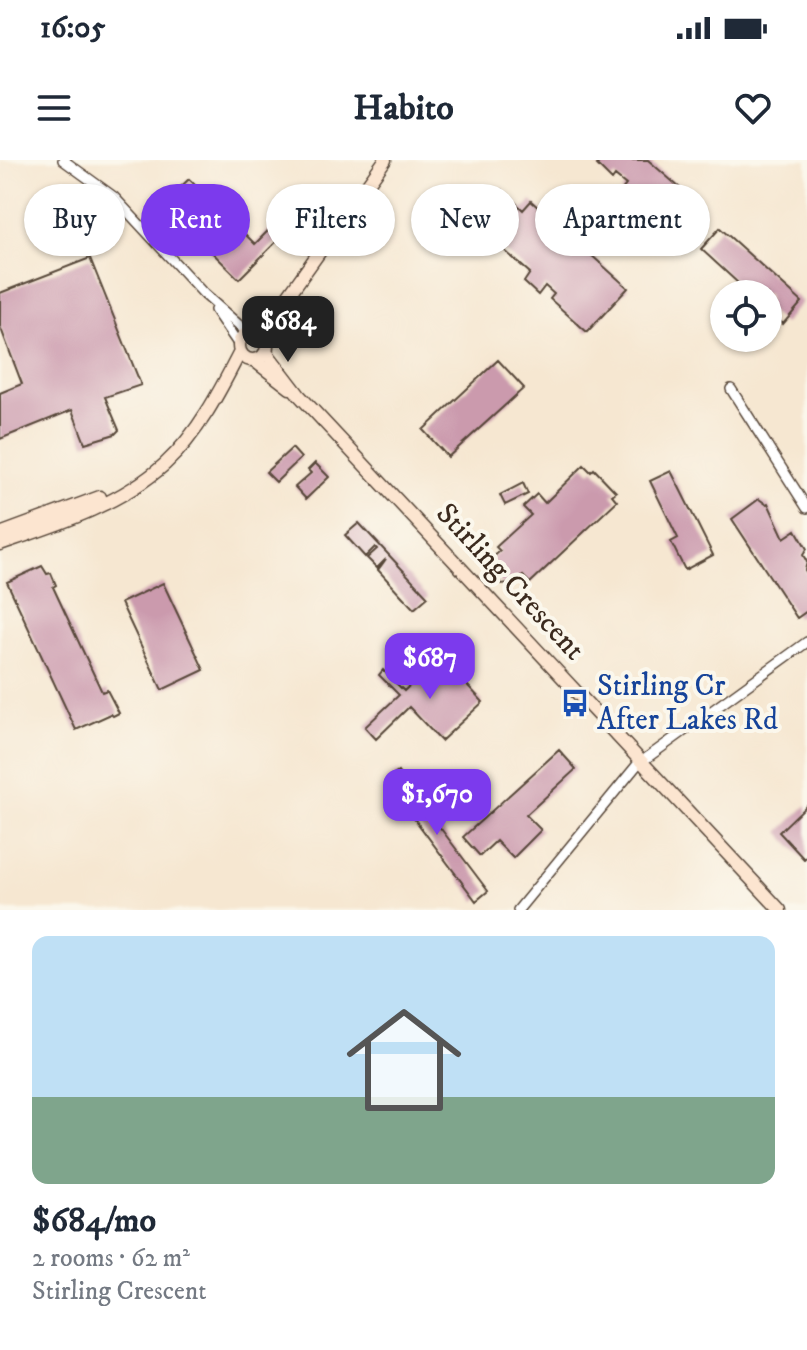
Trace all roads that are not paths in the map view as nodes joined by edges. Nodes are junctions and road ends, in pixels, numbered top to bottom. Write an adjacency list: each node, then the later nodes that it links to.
1 (63, 160): 3 (street, Stirling Crescent)
2 (385, 160): 4 (main road)
3 (204, 294): 5 (street, Stirling Crescent); 7 (street, Stirling Crescent)
4 (288, 296): 5 (main road); 6 (main road)
5 (252, 332): 6 (main road, Stirling Crescent); 7 (main road)
6 (266, 347): 7 (main road); 9 (main road, Stirling Crescent)
7 (246, 355): 9 (main road, Stirling Crescent); 10 (main road)
8 (731, 389): 11 (street)
9 (299, 395): 15 (main road, Stirling Crescent)
10 (133, 486): 12 (main road); 13 (main road)
11 (807, 508)
12 (0, 534)
13 (0, 544)
14 (807, 642): 15 (street)
15 (642, 761): 16 (street); 17 (main road, Stirling Crescent)
16 (518, 910)
17 (780, 910)

